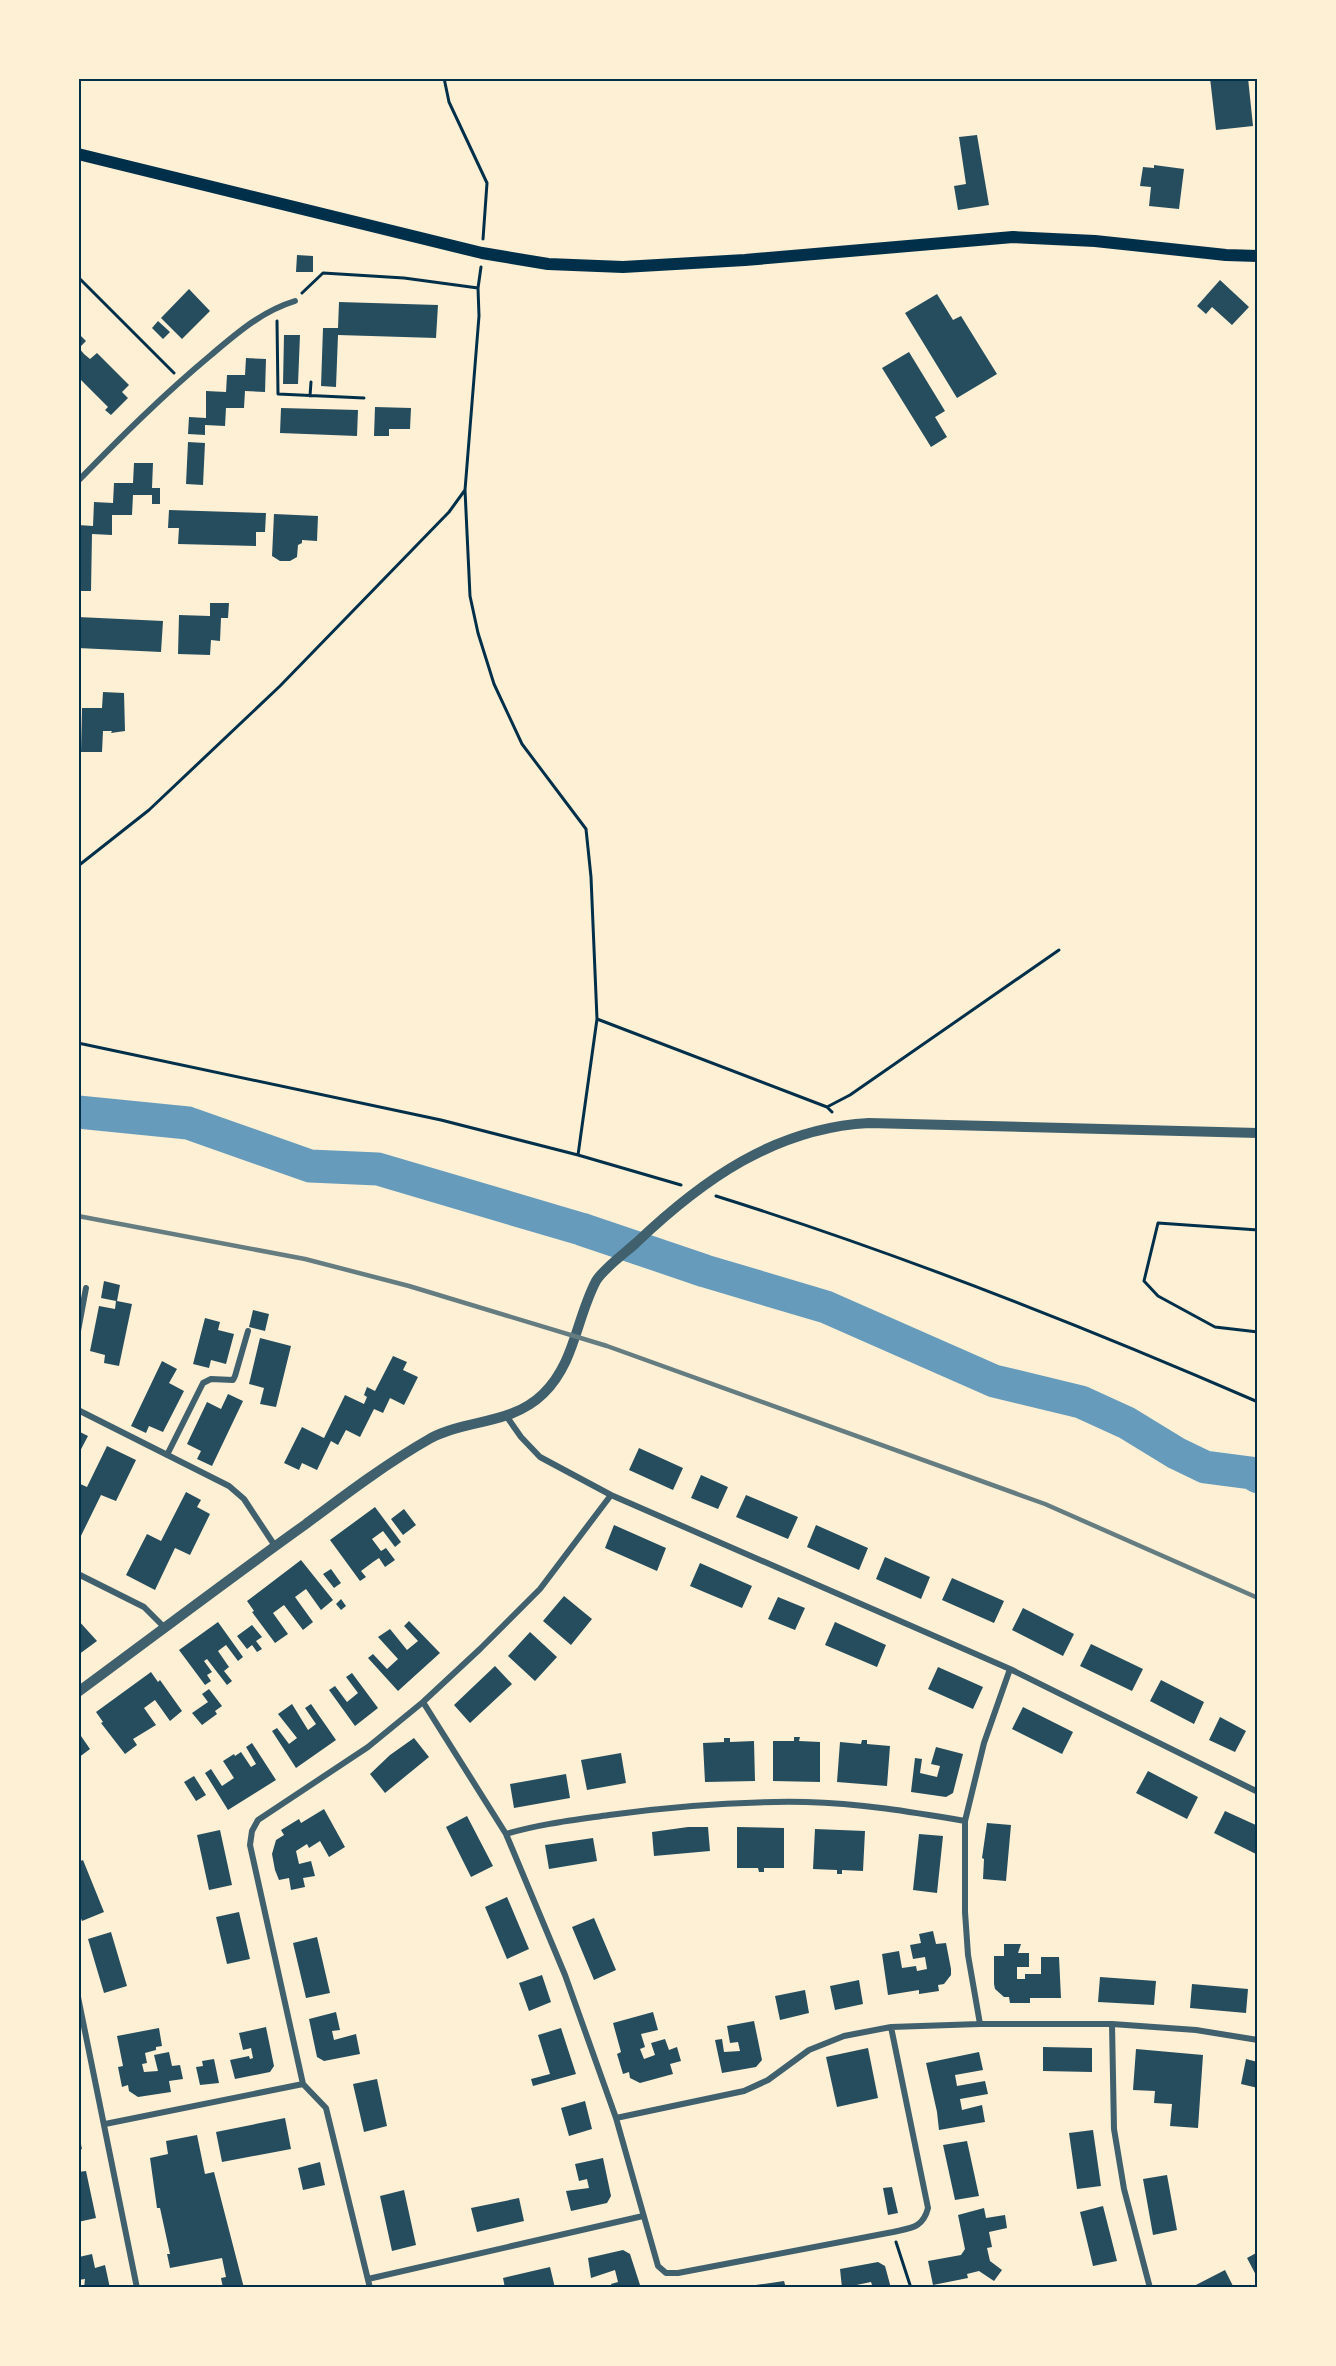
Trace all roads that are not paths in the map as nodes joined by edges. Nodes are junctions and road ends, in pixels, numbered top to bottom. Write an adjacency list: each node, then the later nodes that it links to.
1 (78, 154): 2 (main road)
2 (1258, 256)
3 (295, 301): 4 (street)
4 (78, 481)
5 (1258, 1134): 10 (street)
6 (86, 1288): 7 (street)
7 (78, 1331)
8 (248, 1331): 11 (street)
9 (78, 1410): 11 (street)
10 (507, 1417): 12 (street); 13 (street)
11 (167, 1455): 13 (street)
12 (611, 1495): 16 (street); 18 (street)
13 (275, 1546): 15 (street)
14 (78, 1574): 15 (street)
15 (165, 1628): 17 (street)
16 (1010, 1669): 19 (street); 20 (street)
17 (78, 1692)
18 (423, 1702): 21 (street); 27 (street)
19 (1258, 1792)
20 (965, 1821): 21 (street); 23 (street)
21 (506, 1834): 28 (street)
22 (78, 1997): 29 (street)
23 (980, 2024): 24 (street); 25 (street)
24 (1112, 2024): 26 (street); 34 (street)
25 (891, 2027): 28 (street); 30 (street)
26 (1258, 2040)
27 (303, 2084): 29 (street); 31 (street)
28 (616, 2118): 30 (street)
29 (105, 2124): 32 (street)
30 (643, 2216): 31 (street)
31 (368, 2279): 33 (street)
32 (136, 2288)
33 (370, 2288)
34 (1150, 2288)

